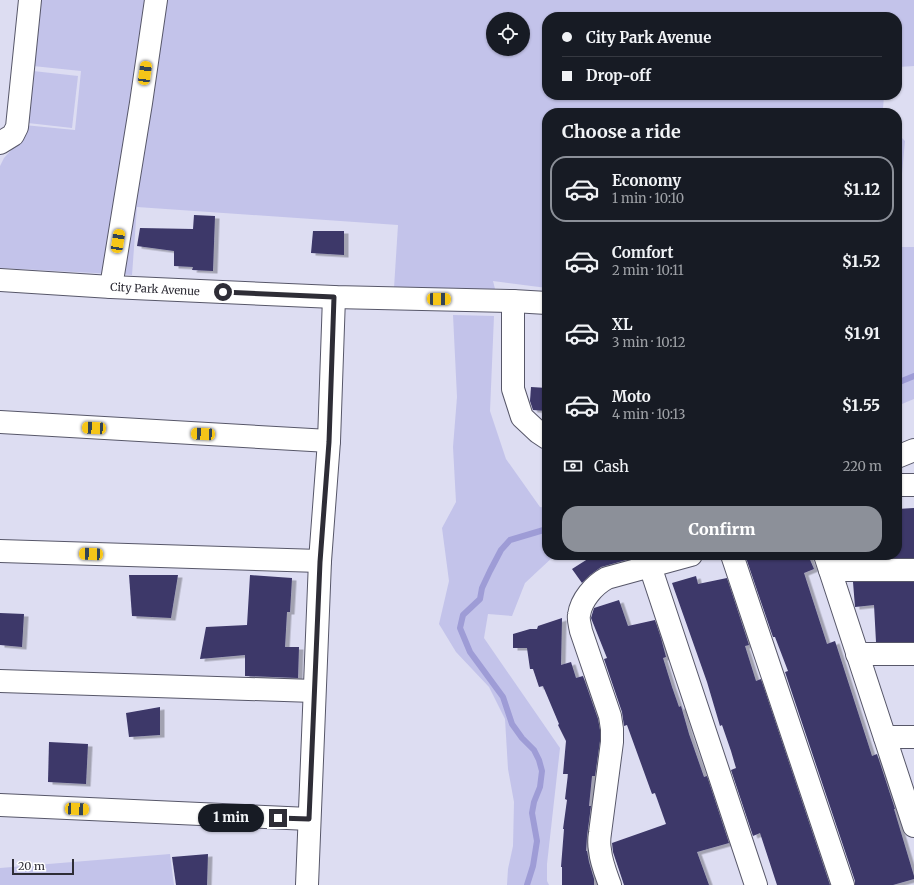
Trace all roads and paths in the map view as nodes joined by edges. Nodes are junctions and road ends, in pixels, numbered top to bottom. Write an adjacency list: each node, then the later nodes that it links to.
1 (30, 0): 3 (street)
2 (156, 0): 5 (street)
3 (0, 143)
4 (0, 280): 5 (street, City Park Avenue)
5 (111, 287): 6 (street, City Park Avenue)
6 (334, 297): 7 (street, City Park Avenue); 11 (street)
7 (514, 301): 8 (street, City Park Avenue); 10 (street)
8 (542, 302)
9 (0, 422): 11 (street)
10 (542, 435)
11 (329, 442): 19 (street)
12 (914, 450): 13 (street)
13 (902, 454)
14 (902, 485): 15 (street)
15 (914, 485)
16 (0, 551): 19 (street)
17 (672, 560): 21 (street)
18 (734, 560): 35 (street)
19 (320, 562): 26 (street)
20 (828, 563): 22 (street); 23 (street)
21 (650, 566): 33 (street); 34 (street)
22 (914, 570)
23 (857, 654): 24 (street); 28 (street)
24 (914, 654)
25 (0, 681): 26 (street)
26 (314, 691): 30 (street)
27 (914, 736): 28 (street)
28 (885, 737): 31 (street)
29 (0, 806): 30 (street)
30 (309, 819): 32 (street)
31 (913, 819)
32 (307, 885)
33 (610, 885)
34 (756, 885)
35 (843, 885)

